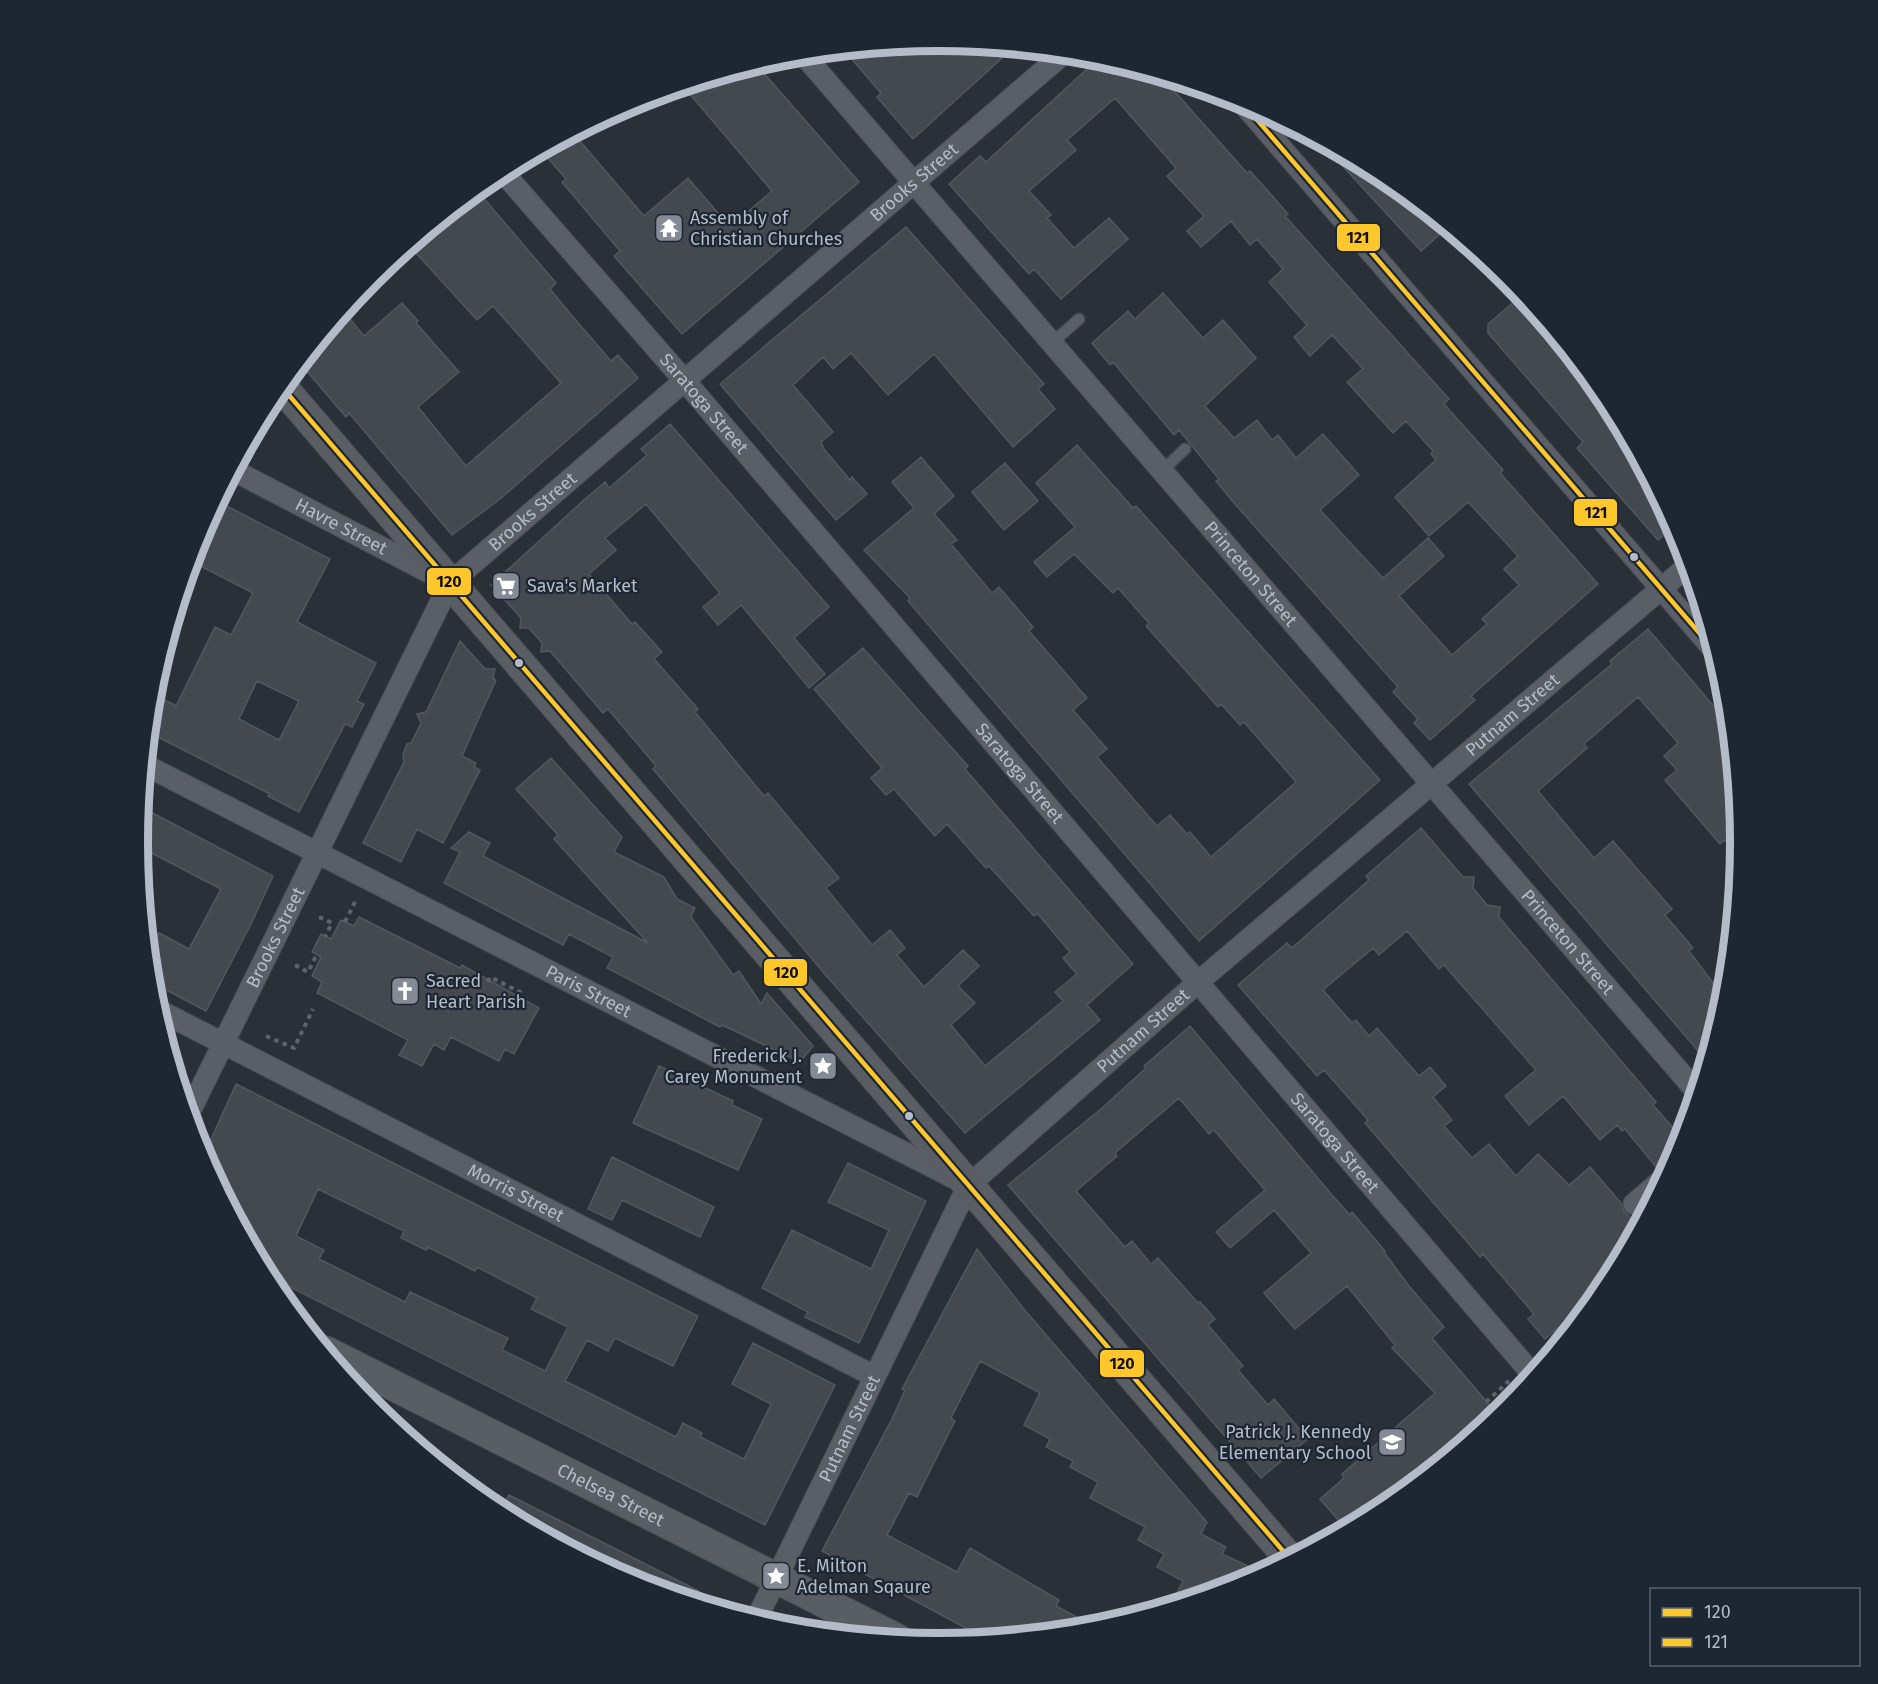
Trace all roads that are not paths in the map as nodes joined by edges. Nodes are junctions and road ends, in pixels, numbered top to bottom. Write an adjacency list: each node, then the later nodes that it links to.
1 (1056, 60): 5 (street, Brooks Street)
2 (810, 62): 5 (street, Princeton Street)
3 (1255, 117): 15 (street)
4 (509, 179): 8 (street, Saratoga Street)
5 (914, 182): 7 (street, Princeton Street); 8 (street, Brooks Street)
6 (1079, 319): 7 (lane)
7 (1052, 343): 11 (street, Princeton Street)
8 (684, 380): 14 (street, Brooks Street); 20 (street, Saratoga Street)
9 (288, 394): 14 (main road)
10 (1185, 449): 11 (lane)
11 (1162, 471): 18 (street, Princeton Street)
12 (240, 473): 14 (street, Havre Street)
13 (1682, 571): 15 (street, Putnam Street)
14 (450, 583): 19 (street, Brooks Street); 25 (main road)
15 (1661, 588): 16 (street); 18 (street, Putnam Street)
16 (1703, 638)
17 (152, 769): 19 (street, Paris Street)
18 (1432, 784): 20 (street, Putnam Street); 23 (street, Princeton Street)
19 (318, 852): 22 (street, Brooks Street); 25 (street, Paris Street)
20 (1197, 983): 25 (street, Putnam Street); 29 (street, Saratoga Street)
21 (167, 1015): 22 (street, Morris Street)
22 (225, 1044): 24 (street, Brooks Street); 30 (street, Morris Street)
23 (1691, 1085)
24 (193, 1105)
25 (968, 1186): 30 (street, Putnam Street); 31 (main road)
26 (1648, 1192): 27 (street)
27 (1634, 1204)
28 (339, 1358): 32 (main road, Chelsea Street)
29 (1528, 1370)
30 (874, 1376): 32 (street, Putnam Street)
31 (1285, 1553)
32 (777, 1579): 33 (street, Putnam Street); 34 (main road, Chelsea Street)
33 (760, 1612)
34 (880, 1630)

